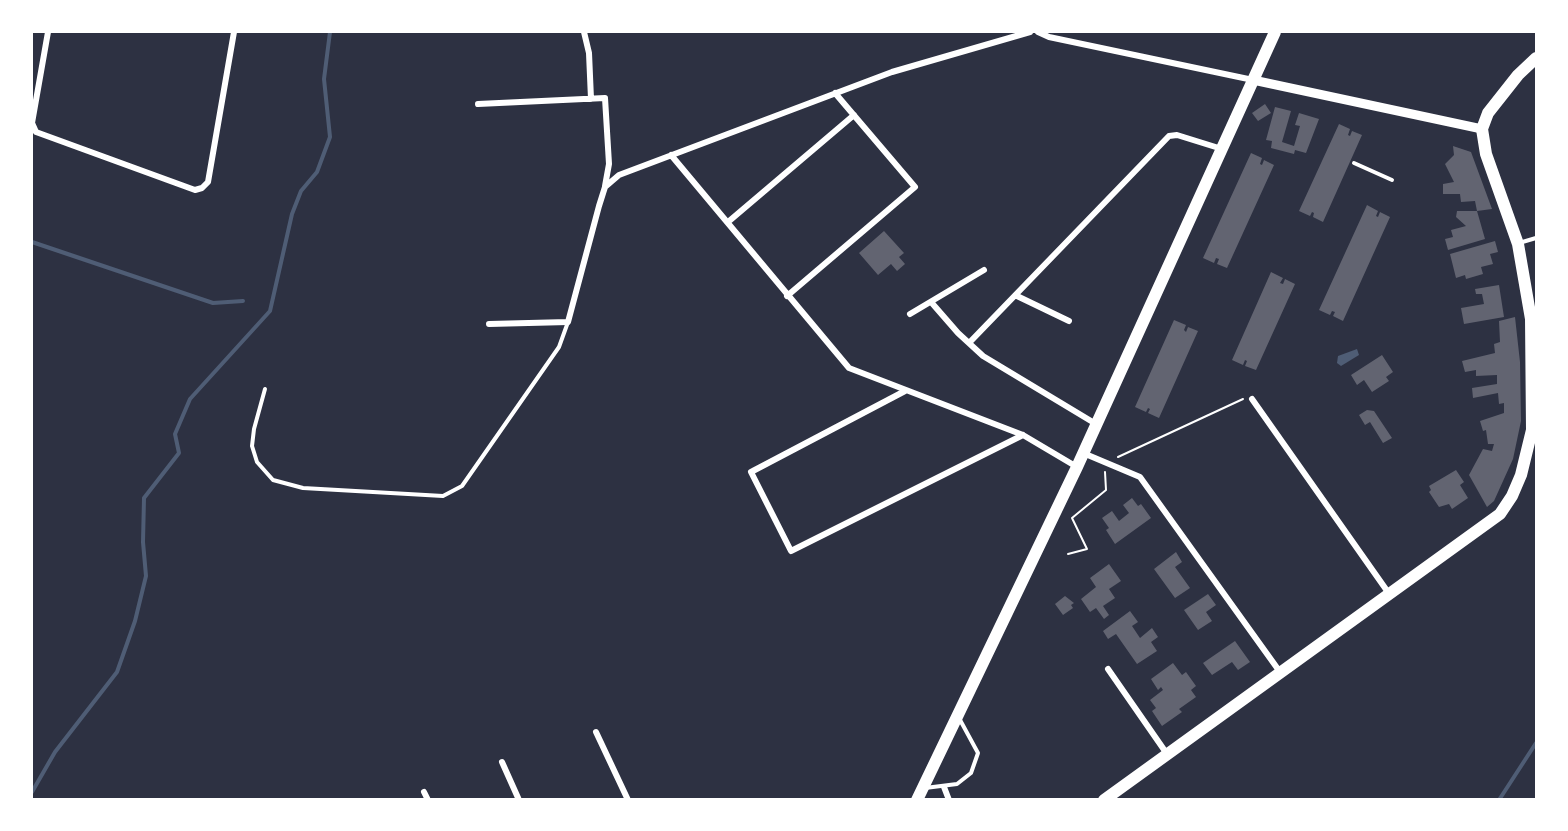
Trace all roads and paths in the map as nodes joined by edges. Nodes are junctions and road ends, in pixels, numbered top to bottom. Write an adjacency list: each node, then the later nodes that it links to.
1 (48, 32): 2 (street)
2 (234, 32)
3 (584, 32): 10 (street)
4 (1030, 32): 9 (street)
5 (1038, 32): 8 (street)
6 (1275, 32): 8 (main road)
7 (1536, 58): 13 (main road)
8 (1252, 80): 13 (street); 14 (main road)
9 (835, 93): 12 (street); 15 (street)
10 (591, 99): 11 (street); 18 (street)
11 (478, 104)
12 (854, 115): 19 (street); 23 (street)
13 (1482, 129): 21 (main road)
14 (1222, 149): 24 (street); 34 (main road)
15 (671, 156): 18 (street); 19 (street)
16 (1354, 163): 17 (lane)
17 (1392, 180)
18 (605, 187): 28 (street)
19 (728, 222): 23 (street)
20 (1536, 238): 21 (lane)
21 (1518, 244): 35 (main road)
22 (984, 270): 25 (street)
23 (787, 296): 32 (street)
24 (1017, 296): 27 (street); 30 (street)
25 (931, 302): 26 (street); 30 (street)
26 (910, 314)
27 (1069, 321)
28 (568, 322): 29 (street); 31 (lane)
29 (489, 324)
30 (969, 343): 34 (street)
31 (265, 389)
32 (905, 391): 36 (street); 36 (street)
33 (1252, 399): 39 (street)
34 (1096, 424): 37 (main road)
35 (1534, 430): 39 (main road)
36 (1023, 435): 38 (street)
37 (1083, 453): 38 (main road); 41 (street)
38 (1077, 467): 42 (main road)
39 (1390, 595): 41 (main road)
40 (1108, 669): 44 (street)
41 (1280, 672): 44 (main road)
42 (957, 714): 46 (lane); 48 (main road)
43 (596, 732): 51 (street)
44 (1167, 754): 53 (main road)
45 (502, 762): 50 (street)
46 (944, 787): 48 (lane); 52 (street)
47 (424, 792): 49 (street)
48 (920, 794)
49 (428, 800)
50 (519, 800)
51 (628, 800)
52 (950, 800)
53 (1104, 800)

